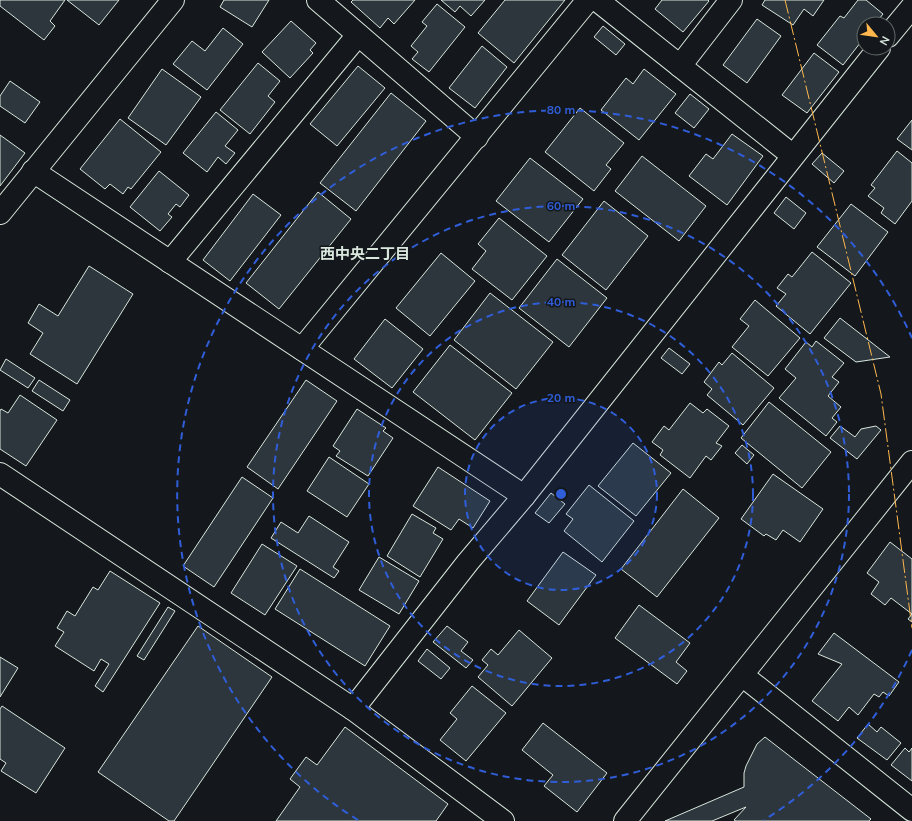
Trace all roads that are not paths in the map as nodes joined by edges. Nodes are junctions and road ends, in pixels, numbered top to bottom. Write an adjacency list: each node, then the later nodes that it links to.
1 (173, 0): 13 (street)
2 (318, 0): 8 (street)
3 (588, 0): 11 (street)
4 (597, 0): 10 (street)
5 (731, 0): 10 (street)
6 (912, 7): 7 (street)
7 (896, 26)
8 (358, 35): 11 (street); 15 (street)
9 (872, 56): 12 (street)
10 (680, 66): 12 (street)
11 (477, 136): 16 (street)
12 (792, 155): 19 (street)
13 (33, 171): 14 (street); 15 (street)
14 (0, 213)
15 (170, 262): 16 (street)
16 (302, 349): 19 (street)
17 (912, 462): 20 (street)
18 (0, 474): 21 (street)
19 (524, 496): 21 (street)
20 (742, 675): 22 (street); 24 (street)
21 (353, 709): 23 (street)
22 (912, 810)
23 (503, 821)
24 (625, 821)

